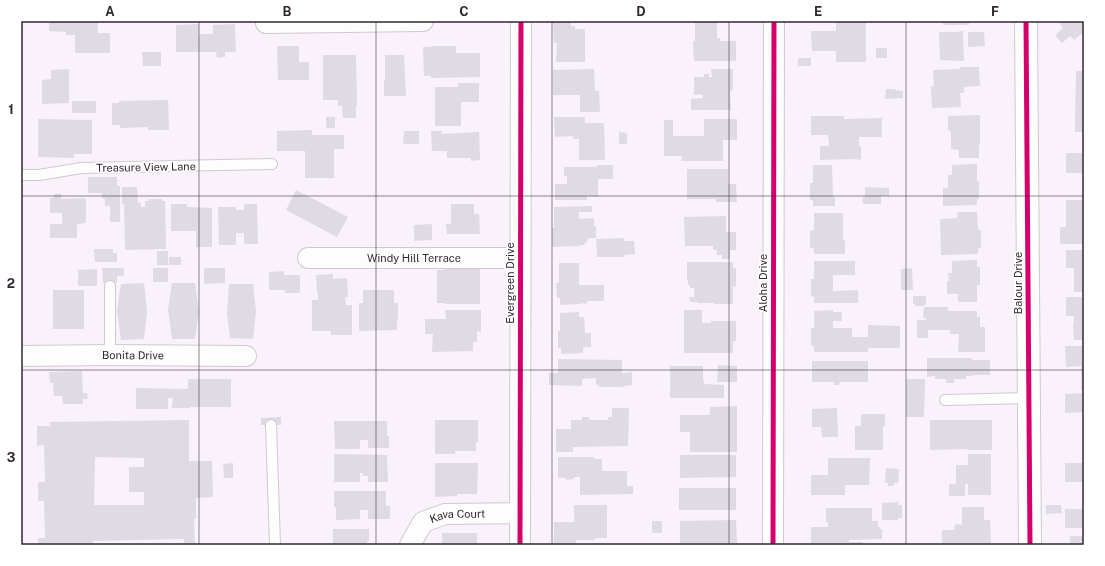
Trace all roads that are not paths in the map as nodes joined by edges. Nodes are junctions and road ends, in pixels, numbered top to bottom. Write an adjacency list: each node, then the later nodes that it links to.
1 (422, 21): 5 (street)
2 (521, 21): 9 (street, Evergreen Drive)
3 (774, 21): 21 (street, Aloha Drive)
4 (1026, 21): 14 (street, Balour Drive)
5 (266, 23)
6 (272, 164): 7 (lane, Treasure View Lane)
7 (21, 175)
8 (308, 258): 9 (street, Windy Hill Terrace)
9 (520, 258): 17 (street, Evergreen Drive)
10 (110, 286): 11 (lane)
11 (110, 355): 12 (street, Bonita Drive); 13 (street, Bonita Drive)
12 (21, 356)
13 (246, 356)
14 (1028, 398): 15 (lane); 22 (street, Balour Drive)
15 (946, 400)
16 (272, 425): 18 (lane)
17 (520, 513): 19 (street, Kava Court); 20 (street, Evergreen Drive)
18 (274, 545)
19 (410, 545)
20 (520, 545)
21 (773, 545)
22 (1030, 545)

